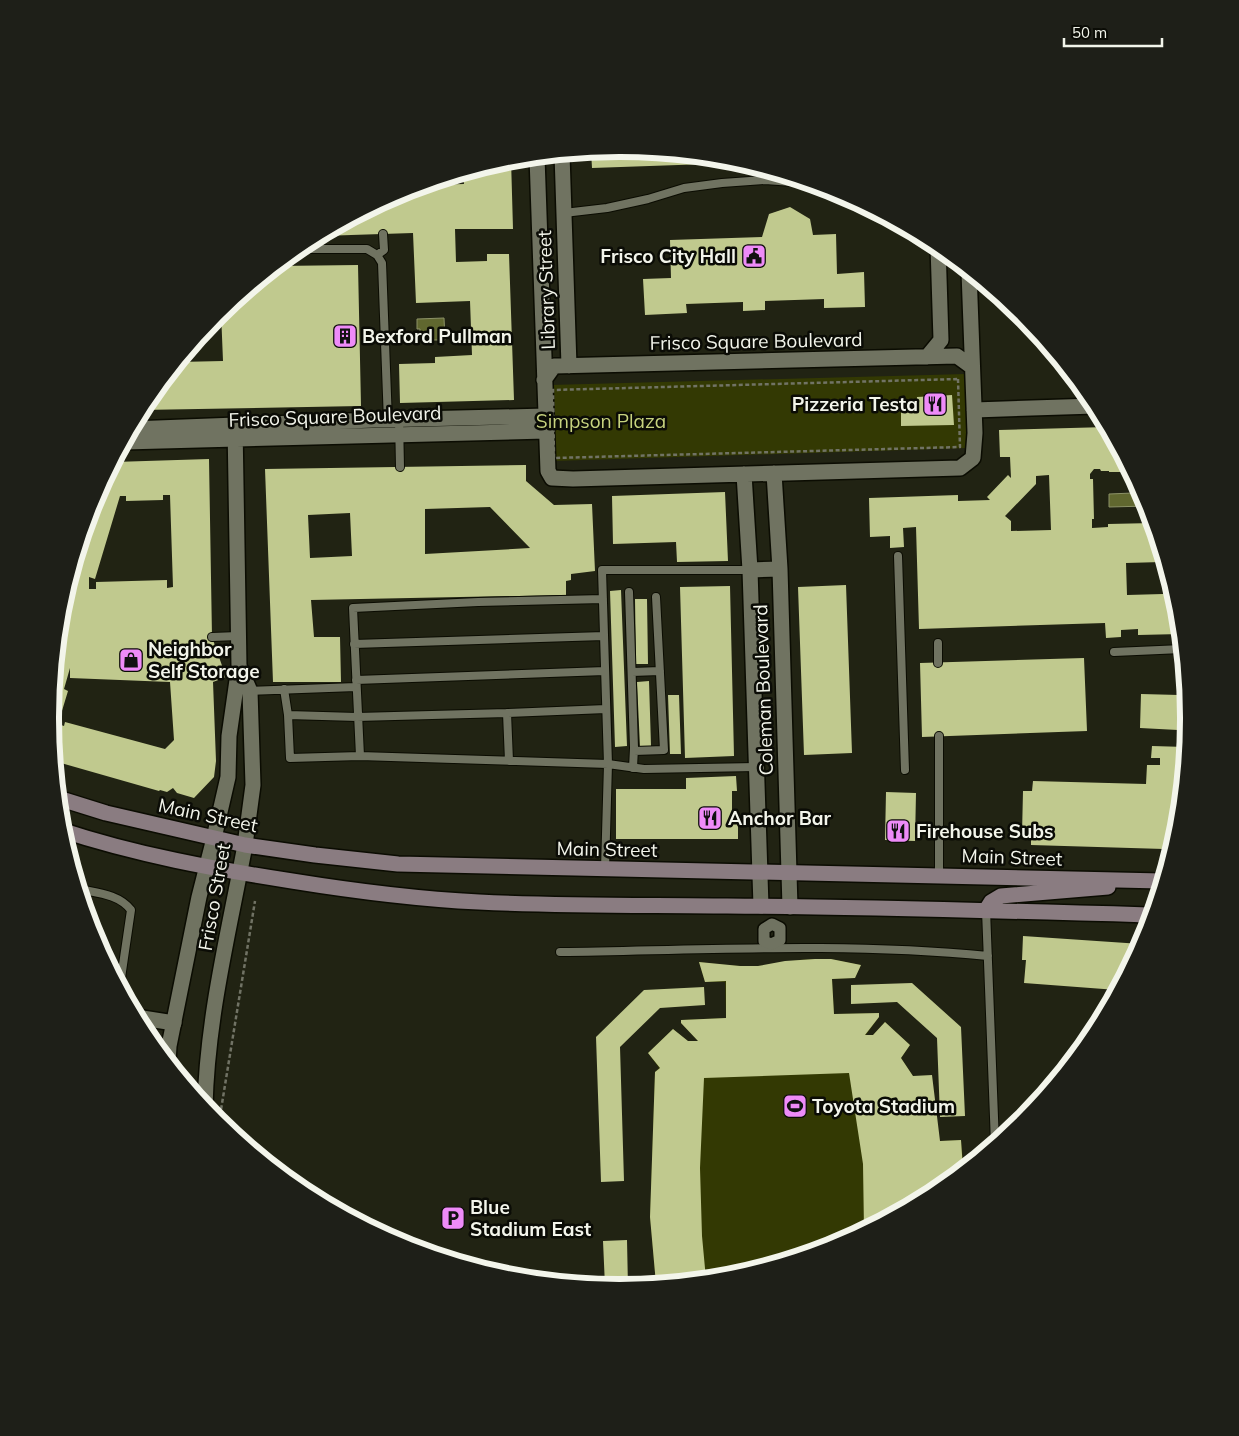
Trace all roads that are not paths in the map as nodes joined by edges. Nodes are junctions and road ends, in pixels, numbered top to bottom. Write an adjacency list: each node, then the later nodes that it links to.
1 (562, 160): 5 (street, Library Street)
2 (537, 163): 4 (street, Library Street)
3 (782, 181): 5 (lane)
4 (538, 212): 5 (street, Library Street); 14 (street, Library Street)
5 (564, 212): 12 (street, Library Street)
6 (383, 234): 8 (lane)
7 (313, 249): 8 (lane)
8 (377, 255): 18 (lane)
9 (938, 257): 11 (street)
10 (969, 280): 13 (street)
11 (927, 357): 12 (street, Frisco Square Boulevard); 13 (street, Frisco Square Boulevard)
12 (569, 366): 14 (street, Frisco Square Boulevard)
13 (972, 367): 16 (street)
14 (544, 380): 17 (street, Library Street)
15 (1086, 406): 16 (street)
16 (974, 410): 23 (street)
17 (546, 423): 18 (street, Frisco Square Boulevard); 24 (street, Library Street)
18 (394, 426): 20 (street, Frisco Square Boulevard); 22 (lane)
19 (139, 429): 20 (street, Frisco Square Boulevard)
20 (235, 432): 21 (street, Frisco Square Boulevard); 31 (street, Frisco Street)
21 (132, 441)
22 (400, 467)
23 (774, 473): 24 (street); 26 (street, Coleman Boulevard)
24 (744, 474): 27 (street, Coleman Boulevard)
25 (898, 556): 58 (lane)
26 (780, 569): 27 (street); 66 (street, Coleman Boulevard)
27 (750, 570): 30 (lane); 56 (street, Coleman Boulevard)
28 (629, 592): 42 (lane)
29 (656, 597): 41 (lane)
30 (603, 599): 32 (lane); 35 (lane)
31 (238, 636): 33 (lane); 39 (street, Frisco Street)
32 (604, 636): 35 (lane); 40 (lane)
33 (212, 637)
34 (938, 643): 38 (lane)
35 (354, 644): 43 (lane)
36 (1175, 649): 37 (lane)
37 (1114, 652)
38 (938, 663)
39 (239, 666): 45 (street, Frisco Street); 46 (street, Frisco Street)
40 (605, 671): 43 (lane); 47 (lane)
41 (660, 671): 42 (lane); 52 (lane)
42 (632, 672): 52 (lane)
43 (356, 683): 44 (lane); 50 (lane)
44 (284, 690): 46 (lane); 49 (lane)
45 (234, 691): 46 (lane); 61 (street, Frisco Street)
46 (250, 691): 62 (street, Frisco Street)
47 (606, 709): 48 (lane); 55 (lane)
48 (507, 713): 50 (lane); 54 (lane)
49 (288, 715): 50 (lane); 53 (lane)
50 (357, 717): 53 (lane)
51 (939, 736): 68 (lane)
52 (634, 751): 57 (lane)
53 (360, 756): 54 (lane)
54 (509, 761): 55 (lane)
55 (608, 764): 57 (lane); 64 (lane)
56 (756, 767): 57 (lane); 65 (street, Coleman Boulevard)
57 (633, 768)
58 (905, 770)
59 (66, 800): 61 (main road, Main Street)
60 (71, 833): 63 (main road)
61 (214, 838): 62 (main road, Main Street); 63 (street, Frisco Street)
62 (245, 844): 64 (main road, Main Street); 67 (street, Frisco Street)
63 (206, 868): 67 (main road); 81 (street, Frisco Street)
64 (605, 869): 65 (main road, Main Street)
65 (759, 873): 66 (main road, Main Street); 72 (street, Coleman Boulevard)
66 (788, 873): 68 (main road, Main Street); 73 (street, Coleman Boulevard)
67 (240, 874): 72 (main road); 83 (street, Frisco Street)
68 (939, 875): 69 (main road, Main Street)
69 (1136, 880): 70 (main road, Main Street); 74 (main road)
70 (1155, 881)
71 (87, 891): 79 (lane)
72 (766, 906): 73 (main road); 76 (street)
73 (790, 907): 74 (main road)
74 (986, 910): 75 (main road); 78 (lane)
75 (1144, 915)
76 (771, 946): 77 (lane); 78 (lane)
77 (560, 952)
78 (988, 956): 84 (lane)
79 (121, 973)
80 (146, 1019): 81 (street)
81 (174, 1023): 82 (street, Frisco Street)
82 (169, 1051)
83 (205, 1096)
84 (995, 1135)

